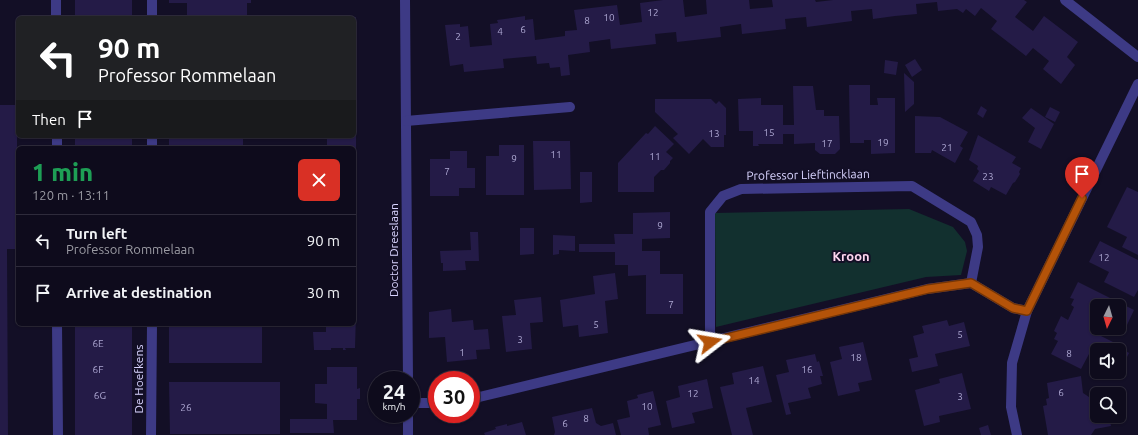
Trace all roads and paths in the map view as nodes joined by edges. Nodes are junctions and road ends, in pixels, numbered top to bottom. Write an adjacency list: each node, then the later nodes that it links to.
1 (56, 0): 5 (street)
2 (152, 0): 6 (street)
3 (405, 0): 10 (street, Doctor Dreeslaan)
4 (1065, 0): 7 (street)
5 (56, 16)
6 (152, 16)
7 (1138, 57)
8 (1138, 84): 12 (street)
9 (570, 107): 10 (street)
10 (406, 121): 16 (street, Doctor Dreeslaan)
11 (971, 283): 12 (street); 15 (street); 15 (street, Professor Lieftincklaan)
12 (1027, 311): 22 (street)
13 (57, 326): 19 (street)
14 (152, 326): 20 (street, De Hoefkens)
15 (710, 342): 17 (street)
16 (408, 371)
17 (480, 397)
18 (408, 423): 21 (street)
19 (58, 435)
20 (151, 435)
21 (408, 435)
22 (1017, 435)

